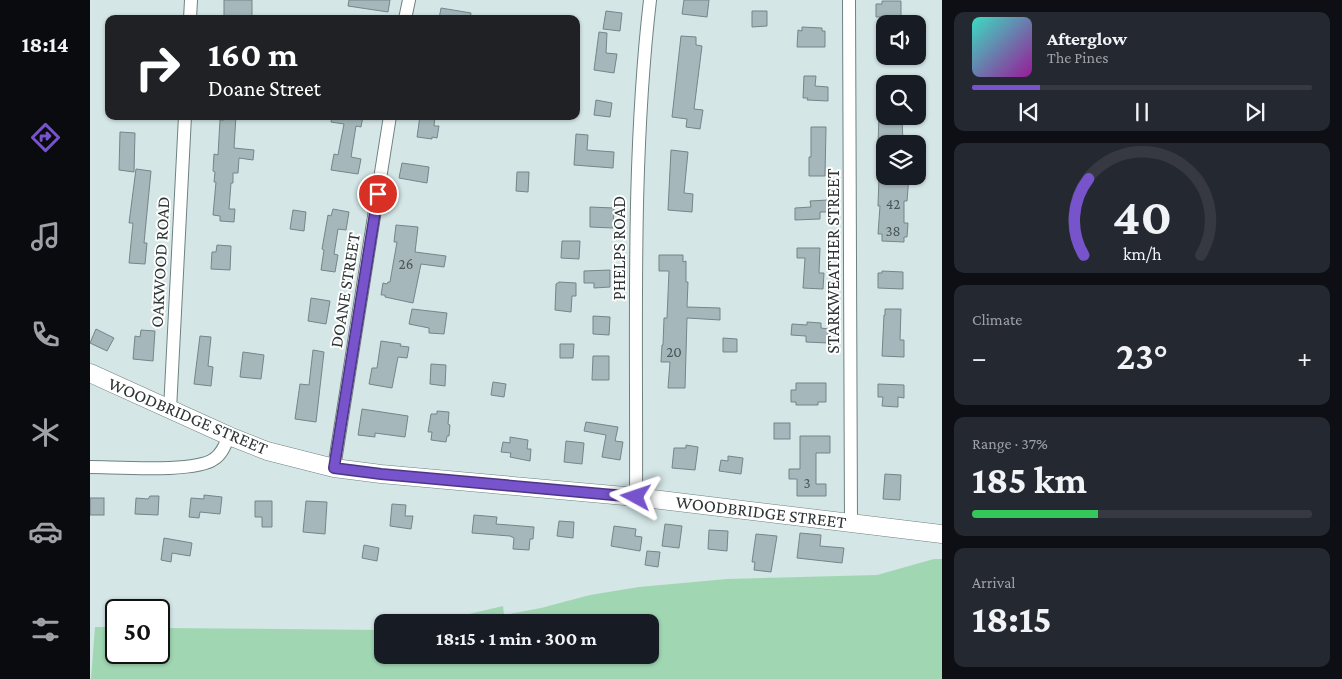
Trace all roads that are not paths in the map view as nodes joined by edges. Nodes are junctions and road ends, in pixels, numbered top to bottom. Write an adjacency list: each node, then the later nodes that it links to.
1 (191, 0): 5 (street)
2 (409, 0): 6 (street)
3 (650, 0): 14 (street, PHELPS ROAD)
4 (849, 0): 15 (street, STARKWEATHER STREET)
5 (190, 15)
6 (406, 15)
7 (185, 120): 10 (street, OAKWOOD ROAD)
8 (389, 120): 13 (street, DOANE STREET)
9 (90, 373): 10 (main road, WOODBRIDGE STREET)
10 (170, 410): 11 (main road, WOODBRIDGE STREET)
11 (229, 436): 12 (street); 13 (main road, WOODBRIDGE STREET)
12 (90, 467)
13 (334, 468): 14 (main road, WOODBRIDGE STREET)
14 (636, 497): 15 (main road, WOODBRIDGE STREET)
15 (851, 522): 16 (main road, WOODBRIDGE STREET)
16 (942, 534)

